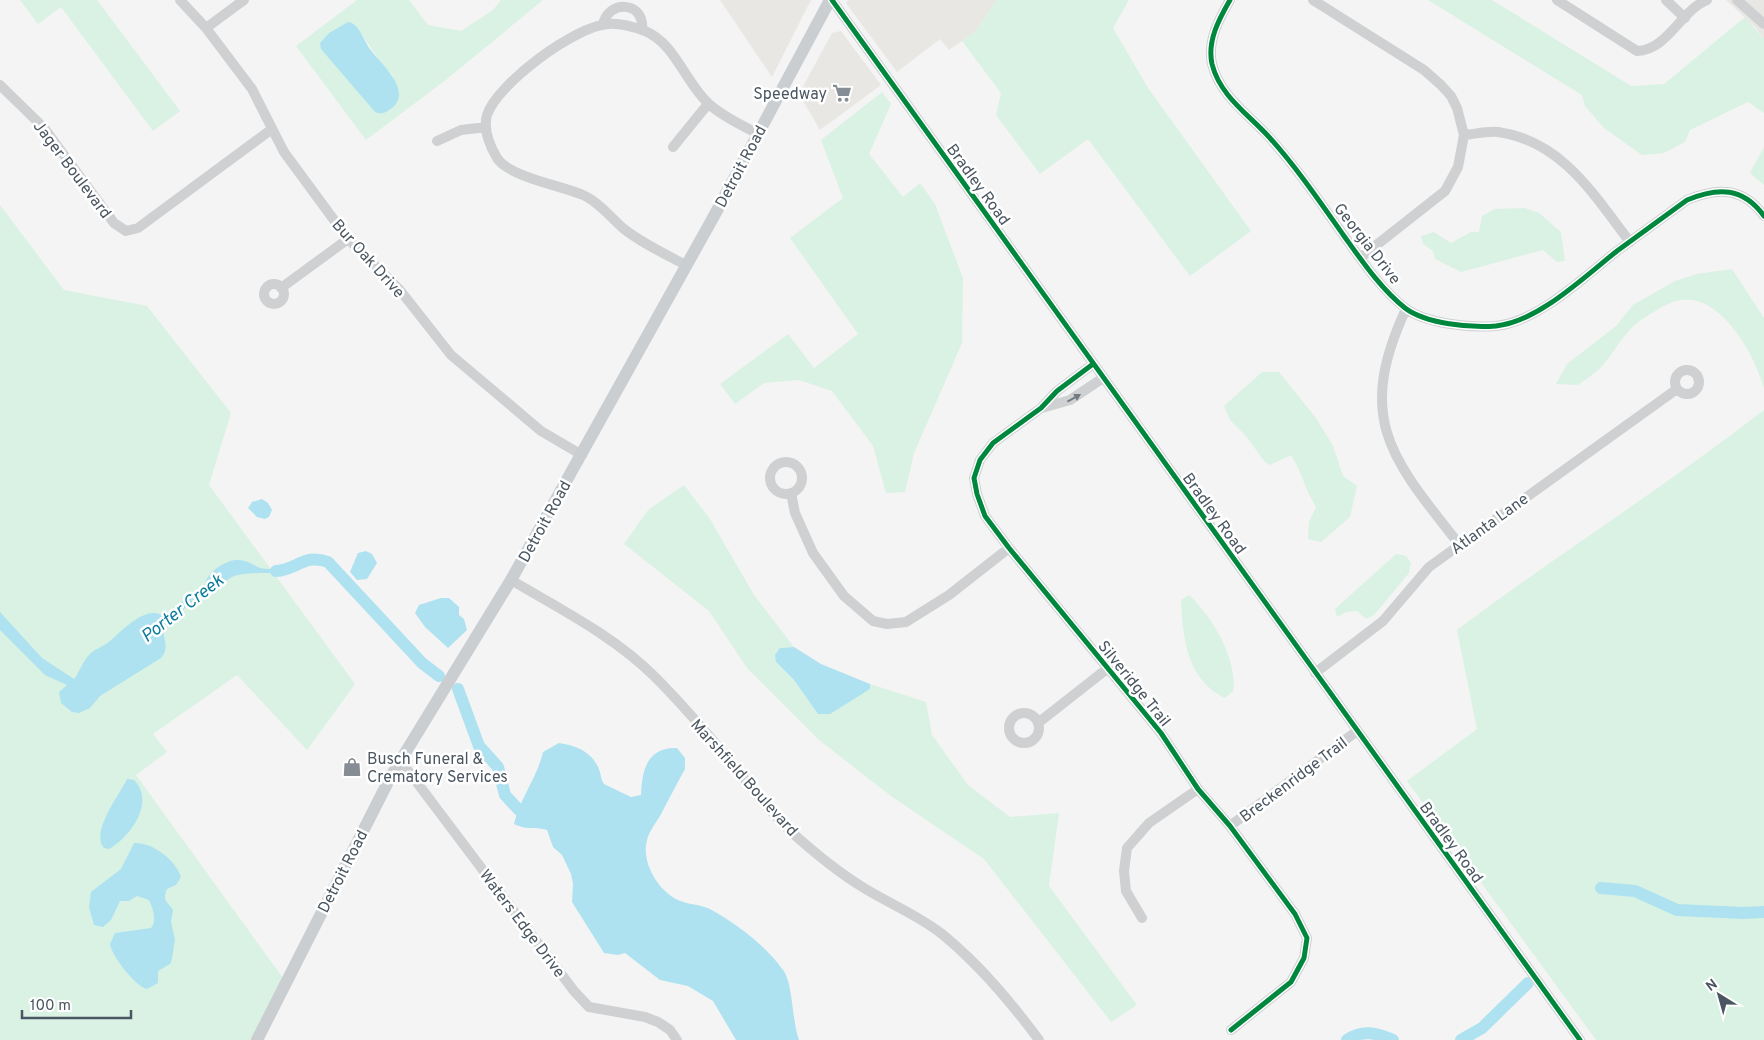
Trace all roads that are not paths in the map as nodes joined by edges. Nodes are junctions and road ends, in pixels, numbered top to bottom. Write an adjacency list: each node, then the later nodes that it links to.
1 (180, 0): 13 (street, Bur Oak Drive)
2 (244, 0): 13 (street)
3 (831, 0): 19 (main road, Detroit Road); 30 (street, Bradley Road)
4 (1230, 0): 26 (street, Georgia Drive)
5 (1313, 0): 20 (street)
6 (1557, 0): 10 (street)
7 (1666, 0): 10 (street)
8 (1737, 0): 11 (street)
9 (1705, 1): 10 (street)
10 (1685, 18)
11 (1764, 24)
12 (603, 25): 14 (street); 14 (street); 17 (street)
13 (206, 28): 18 (street, Bur Oak Drive)
14 (642, 30): 16 (street)
15 (0, 85): 18 (street, Jager Boulevard)
16 (708, 104): 19 (street); 22 (street)
17 (486, 127): 21 (street); 27 (street)
18 (272, 129): 24 (street, Bur Oak Drive)
19 (758, 134): 27 (main road, Detroit Road)
20 (1464, 135): 25 (street); 26 (street)
21 (437, 141)
22 (673, 147)
23 (1764, 216): 25 (street, Georgia Drive)
24 (348, 238): 28 (street); 34 (street, Bur Oak Drive)
25 (1630, 242): 29 (street, Georgia Drive)
26 (1360, 258): 29 (street, Georgia Drive)
27 (686, 265): 34 (main road, Detroit Road)
28 (281, 288)
29 (1406, 309): 36 (street)
30 (1093, 364): 31 (street, Bradley Road); 33 (street, Silveridge Trail)
31 (1103, 378): 33 (street, Silveridge Trail, one-way to 31); 40 (street, Bradley Road)
32 (1677, 389): 36 (street, Atlanta Lane)
33 (1042, 408): 37 (street, Silveridge Trail)
34 (582, 455): 38 (main road, Detroit Road)
35 (790, 493): 37 (street)
36 (1459, 544): 40 (street, Atlanta Lane)
37 (1009, 548): 39 (street, Silveridge Trail)
38 (511, 580): 43 (main road, Detroit Road); 50 (street, Marshfield Boulevard)
39 (1108, 668): 41 (street); 44 (street, Silveridge Trail)
40 (1315, 673): 42 (street, Bradley Road)
41 (1038, 723)
42 (1357, 731): 45 (street, Breckenridge Trail); 51 (street, Bradley Road)
43 (400, 760): 48 (main road, Detroit Road); 49 (street, Waters Edge Drive)
44 (1198, 789): 45 (street, Silveridge Trail); 46 (street)
45 (1230, 826): 47 (street, Silveridge Trail)
46 (1142, 918)
47 (1231, 1030)
48 (257, 1040)
49 (678, 1040)
50 (1038, 1040)
51 (1580, 1040)

